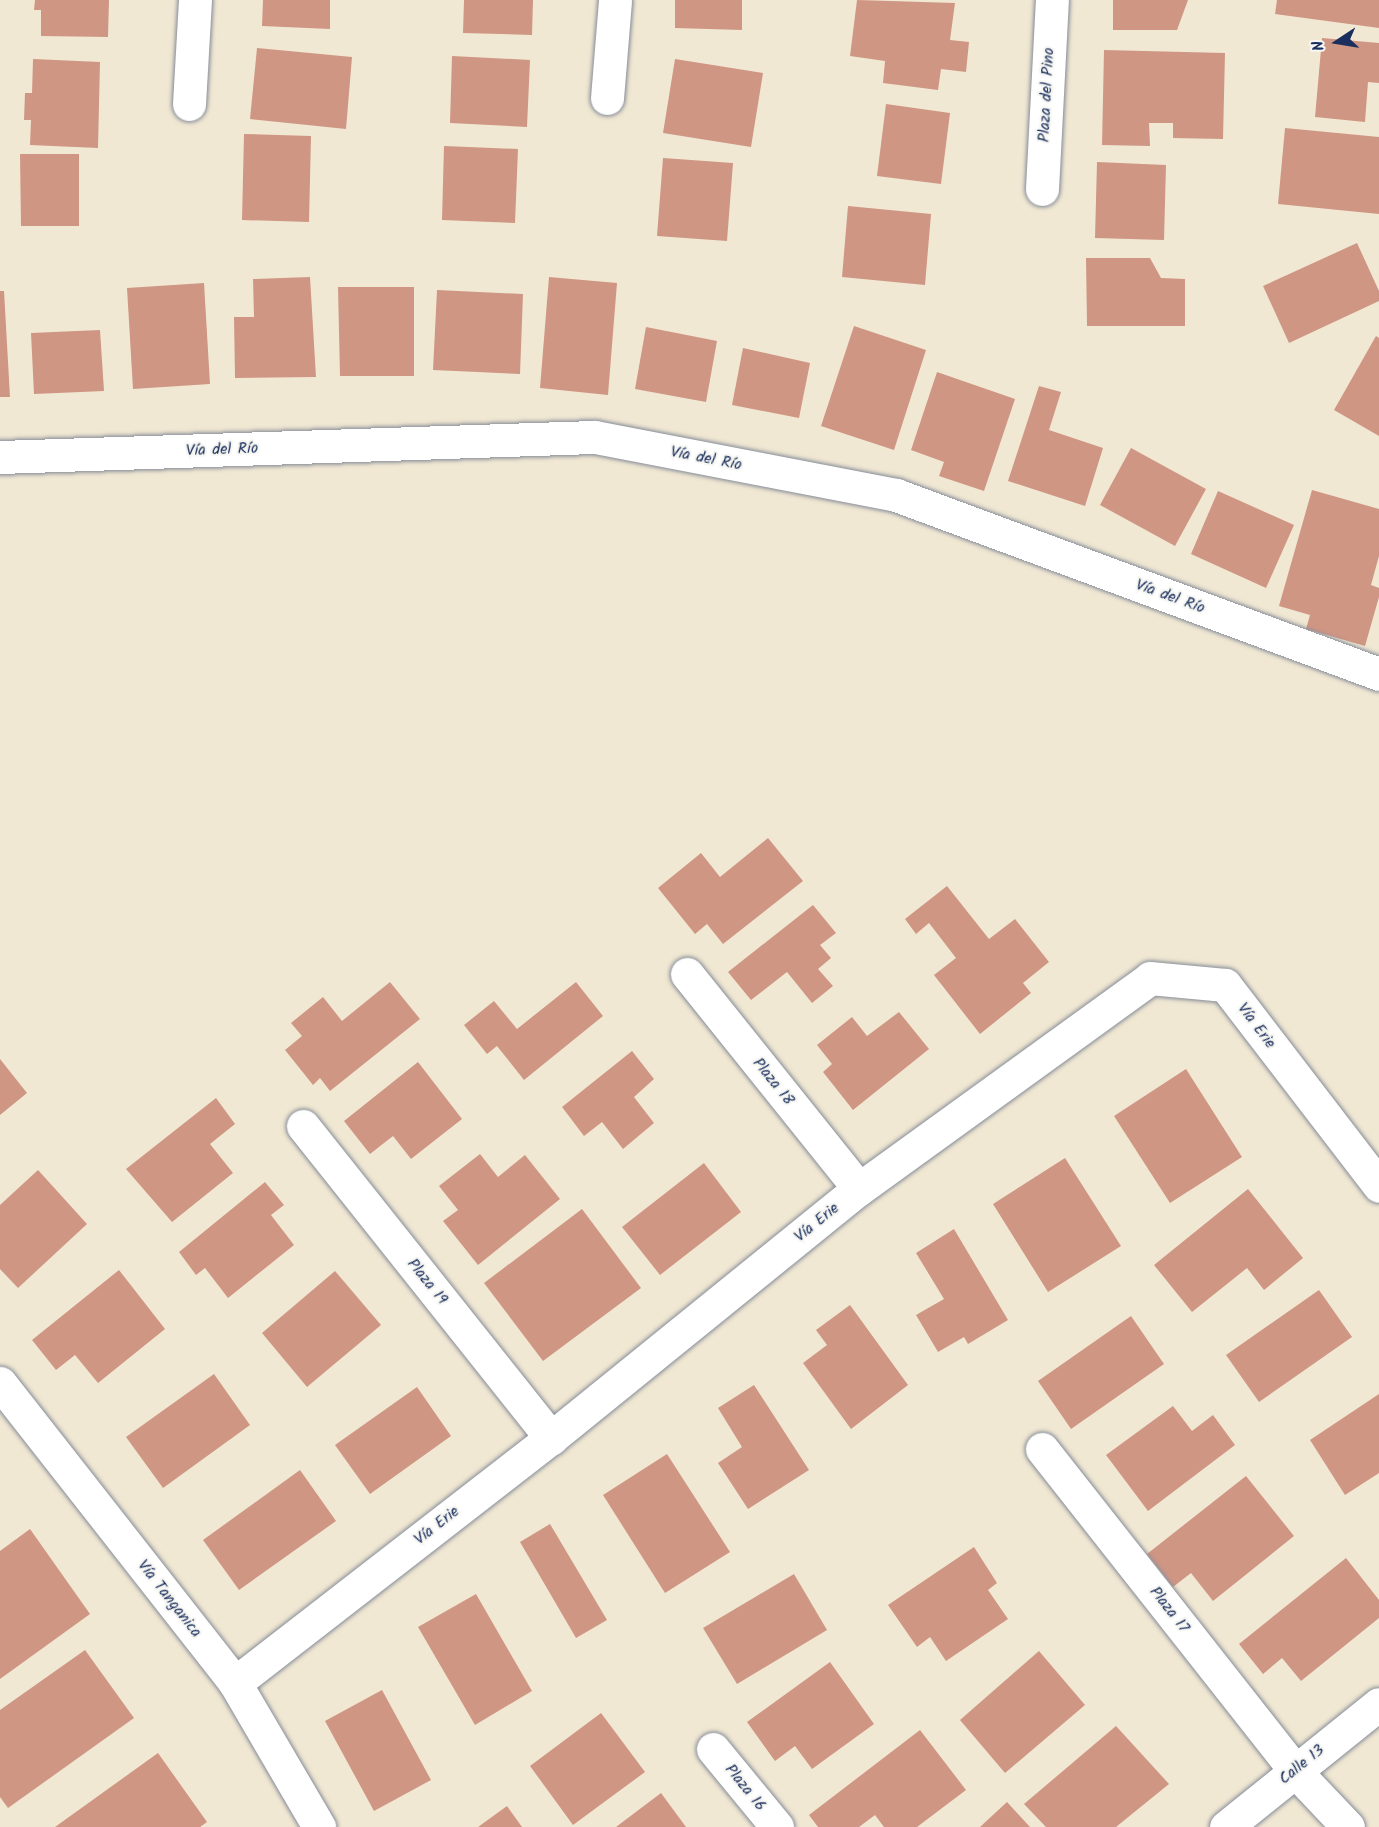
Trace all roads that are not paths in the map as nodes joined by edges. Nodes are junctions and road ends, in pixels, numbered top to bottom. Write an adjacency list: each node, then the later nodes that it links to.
1 (195, 0): 5 (street)
2 (615, 0): 4 (street)
3 (1052, 0): 6 (street, Plaza del Pino)
4 (607, 99)
5 (189, 104)
6 (1042, 189)
7 (0, 457): 8 (street, Vía del Río)
8 (1379, 674)
9 (687, 974): 12 (street, Plaza 18)
10 (303, 1126): 14 (street, Plaza 19)
11 (1379, 1186): 12 (street, Vía Erie)
12 (859, 1189): 14 (street, Vía Erie)
13 (0, 1383): 16 (street, Vía Tanganica)
14 (551, 1438): 16 (street, Vía Erie)
15 (1042, 1449): 19 (street, Plaza 17)
16 (235, 1683): 20 (street, Vía Tanganica)
17 (1379, 1704): 19 (street, Calle 13)
18 (713, 1749): 21 (street, Plaza 16)
19 (1295, 1771): 22 (street, Calle 13); 23 (street, Plaza 17)
20 (319, 1827)
21 (777, 1827)
22 (1226, 1827)
23 (1348, 1827)

